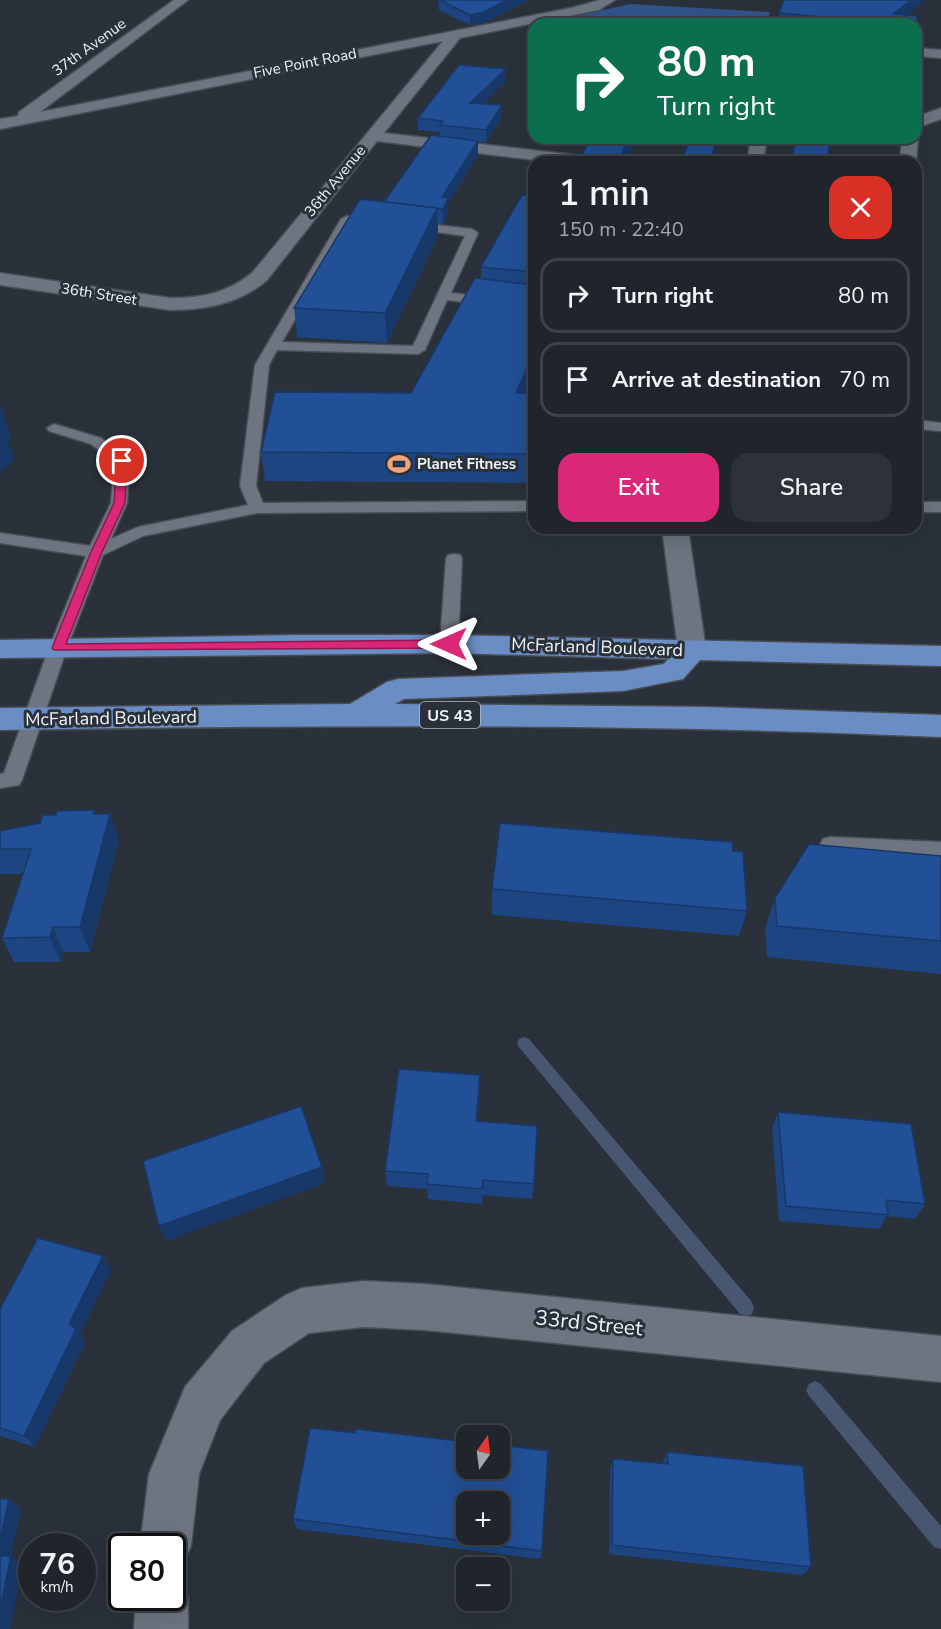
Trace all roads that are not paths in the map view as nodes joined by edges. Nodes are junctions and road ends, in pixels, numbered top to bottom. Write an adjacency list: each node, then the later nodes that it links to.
1 (182, 0): 9 (street, 37th Avenue)
2 (609, 0): 3 (street, Five Point Road)
3 (539, 18)
4 (528, 20): 5 (street, Five Point Road)
5 (455, 34): 9 (street, Five Point Road); 12 (street, 36th Avenue)
6 (922, 52): 7 (street)
7 (941, 54)
8 (941, 113): 10 (street)
9 (16, 121): 11 (street, Five Point Road)
10 (922, 121)
11 (0, 124)
12 (372, 136): 13 (street); 16 (street, 36th Avenue)
13 (542, 156)
14 (0, 279): 16 (street, 36th Street)
15 (444, 296): 17 (lane); 18 (lane); 18 (lane)
16 (198, 304)
17 (528, 305)
18 (273, 346): 25 (lane)
19 (922, 425): 20 (lane)
20 (941, 427)
21 (54, 428): 28 (lane)
22 (528, 506): 25 (lane)
23 (922, 507): 24 (lane)
24 (941, 507)
25 (258, 508): 28 (lane)
26 (676, 534): 33 (street)
27 (0, 538): 28 (lane)
28 (96, 552): 31 (lane)
29 (454, 559): 30 (lane)
30 (449, 644): 31 (highway, McFarland Boulevard); 33 (highway, McFarland Boulevard)
31 (58, 648): 32 (highway, McFarland Boulevard); 37 (lane)
32 (0, 649)
33 (692, 650): 34 (highway, McFarland Boulevard); 35 (highway)
34 (941, 656)
35 (355, 715): 37 (highway, McFarland Boulevard / US 43); 38 (highway, McFarland Boulevard / US 43)
36 (0, 719): 37 (highway, McFarland Boulevard / US 43)
37 (33, 719): 39 (lane)
38 (941, 726)
39 (0, 781)
40 (831, 845): 41 (lane)
41 (941, 850)
42 (941, 1359): 43 (street, 33rd Street)
43 (167, 1533)
44 (162, 1611): 45 (street)
45 (161, 1629)

